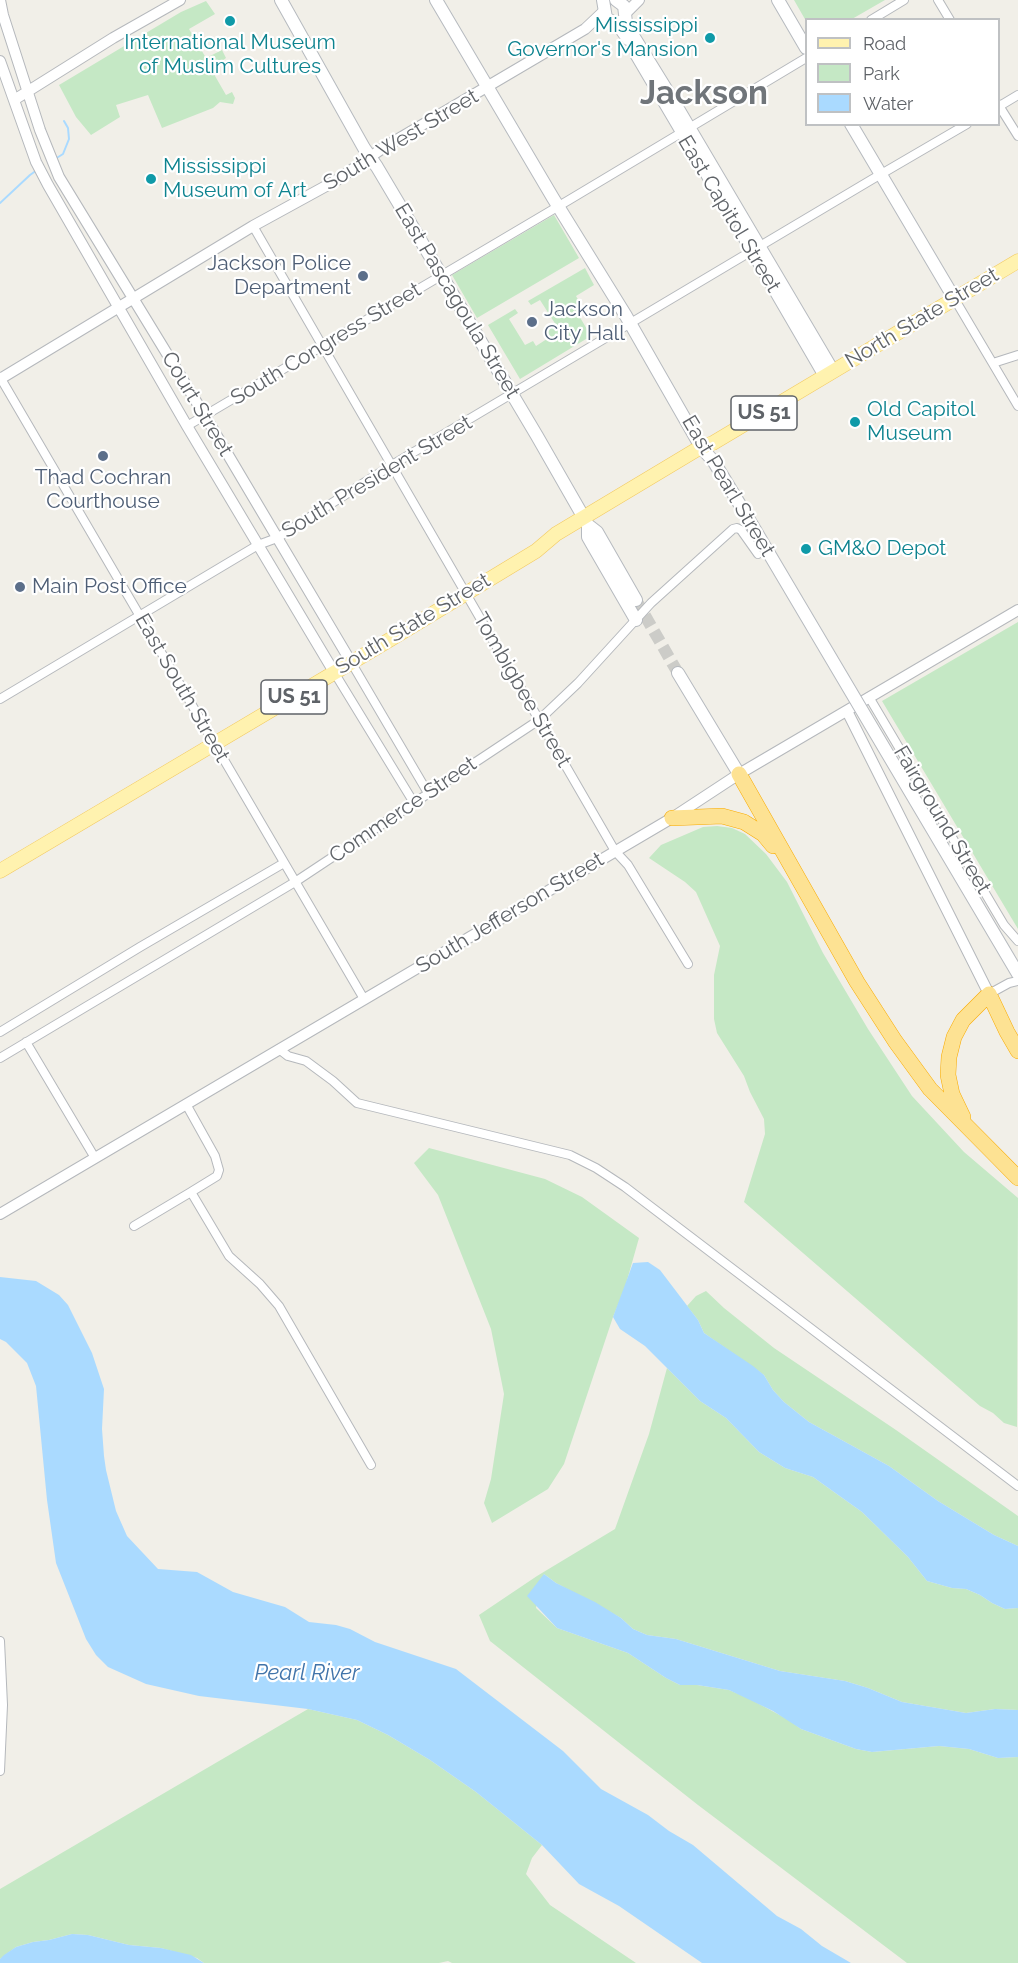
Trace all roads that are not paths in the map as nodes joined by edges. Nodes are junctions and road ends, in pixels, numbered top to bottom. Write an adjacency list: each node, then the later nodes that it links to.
1 (0, 0): 17 (street, Court Street)
2 (180, 0): 17 (street)
3 (281, 0): 26 (main road, East Pascagoula Street)
4 (436, 0): 16 (main road, East Pearl Street)
5 (639, 0): 9 (street)
6 (778, 0): 13 (main road)
7 (904, 0): 11 (street)
8 (938, 0): 12 (street)
9 (621, 5): 10 (main road); 10 (main road); 24 (main road, East Capitol Street)
10 (607, 12): 16 (street, South West Street); 24 (main road, East Capitol Street)
11 (874, 18)
12 (949, 18)
13 (805, 45)
14 (805, 59): 24 (street, South Congress Street)
15 (0, 62): 19 (street, Court Street)
16 (487, 87): 26 (street, South West Street); 28 (main road, East Pearl Street)
17 (27, 91): 19 (street); 33 (street, Court Street)
18 (1018, 95): 20 (street)
19 (14, 100): 35 (street, Court Street)
20 (1000, 104)
21 (1000, 107): 25 (street)
22 (852, 126): 27 (main road)
23 (964, 126): 27 (street, South President Street)
24 (685, 131): 28 (street, South Congress Street); 30 (main road, East Capitol Street)
25 (1018, 136)
26 (370, 157): 29 (street, South West Street); 32 (main road, East Pascagoula Street)
27 (880, 174): 30 (street, South President Street); 34 (main road)
28 (559, 207): 32 (street, South Congress Street); 36 (main road, East Pearl Street)
29 (253, 226): 33 (street, South West Street); 37 (street, Tombigbee Street)
30 (756, 249): 36 (street, South President Street); 40 (main road, East Capitol Street)
31 (1018, 261): 34 (main road, North State Street / US 51)
32 (441, 275): 37 (street, South Congress Street); 42 (main road, East Pascagoula Street)
33 (133, 298): 35 (street, South West Street); 44 (street, Court Street)
34 (954, 298): 39 (street); 40 (main road, North State Street / US 51)
35 (118, 308): 41 (street, South West Street); 45 (street, Court Street)
36 (631, 324): 42 (street, South President Street); 46 (main road, East Pearl Street)
37 (322, 345): 44 (street, South Congress Street); 47 (street, Tombigbee Street)
38 (1018, 355): 39 (street)
39 (993, 363): 43 (street)
40 (829, 373): 46 (main road, South State Street / US 51)
41 (0, 378): 55 (street, East South Street)
42 (512, 395): 47 (street, South President Street); 48 (main road, East Pascagoula Street)
43 (1018, 406)
44 (205, 416): 45 (street, South Congress Street); 49 (street, Court Street)
45 (187, 426): 50 (street, Court Street)
46 (701, 447): 48 (main road, South State Street / US 51); 76 (main road, East Pearl Street, bridge)
47 (392, 465): 49 (street, South President Street); 52 (street, Tombigbee Street)
48 (586, 521): 52 (main road, South State Street / US 51); 53 (main road, East Pascagoula Street); 56 (main road)
49 (277, 538): 50 (street, South President Street); 57 (street, Court Street)
50 (258, 545): 55 (street, South President Street); 58 (street, Court Street)
51 (758, 554): 56 (street, Commerce Street)
52 (466, 593): 57 (main road, South State Street / US 51); 63 (street, Tombigbee Street)
53 (636, 600)
54 (1018, 610): 60 (street, South Jefferson Street)
55 (140, 616): 61 (street, South President Street); 64 (street, East South Street)
56 (636, 620): 63 (street, Commerce Street)
57 (351, 662): 58 (main road, South State Street / US 51); 66 (street, Court Street)
58 (334, 672): 64 (main road, South State Street / US 51); 67 (street, Court Street)
59 (678, 673): 65 (main road)
60 (869, 697): 62 (street, South Jefferson Street); 74 (street, Fairground Street)
61 (0, 699)
62 (847, 711): 65 (street, South Jefferson Street); 78 (street)
63 (539, 720): 66 (street, Commerce Street); 69 (street, Tombigbee Street)
64 (215, 744): 70 (street, East South Street); 72 (main road, South State Street / US 51)
65 (739, 774): 68 (street, South Jefferson Street); 71 (highway)
66 (428, 793): 67 (street, Commerce Street)
67 (414, 803): 73 (street, Commerce Street)
68 (672, 818): 69 (street, South Jefferson Street); 71 (highway)
69 (615, 851): 75 (street, Tombigbee Street); 79 (street, South Jefferson Street)
70 (284, 863): 73 (street, East South Street); 80 (street)
71 (791, 866): 86 (highway)
72 (0, 871)
73 (295, 882): 79 (street, East South Street); 81 (street, Commerce Street)
74 (1018, 941)
75 (688, 964)
76 (1018, 974)
77 (1018, 981): 78 (street)
78 (989, 994): 83 (highway); 86 (highway)
79 (364, 999): 82 (street, South Jefferson Street)
80 (0, 1032)
81 (26, 1042): 84 (street, Commerce Street); 87 (street)
82 (279, 1049): 85 (street, South Jefferson Street); 93 (street)
83 (1018, 1051)
84 (0, 1058)
85 (186, 1104): 87 (street, South Jefferson Street); 89 (street)
86 (969, 1129): 88 (highway)
87 (95, 1158): 90 (street, South Jefferson Street)
88 (1018, 1178)
89 (191, 1192): 91 (street); 92 (street)
90 (0, 1214)
91 (135, 1226)
92 (371, 1465)
93 (1018, 1486)
94 (0, 1641): 95 (street)
95 (0, 1770)

